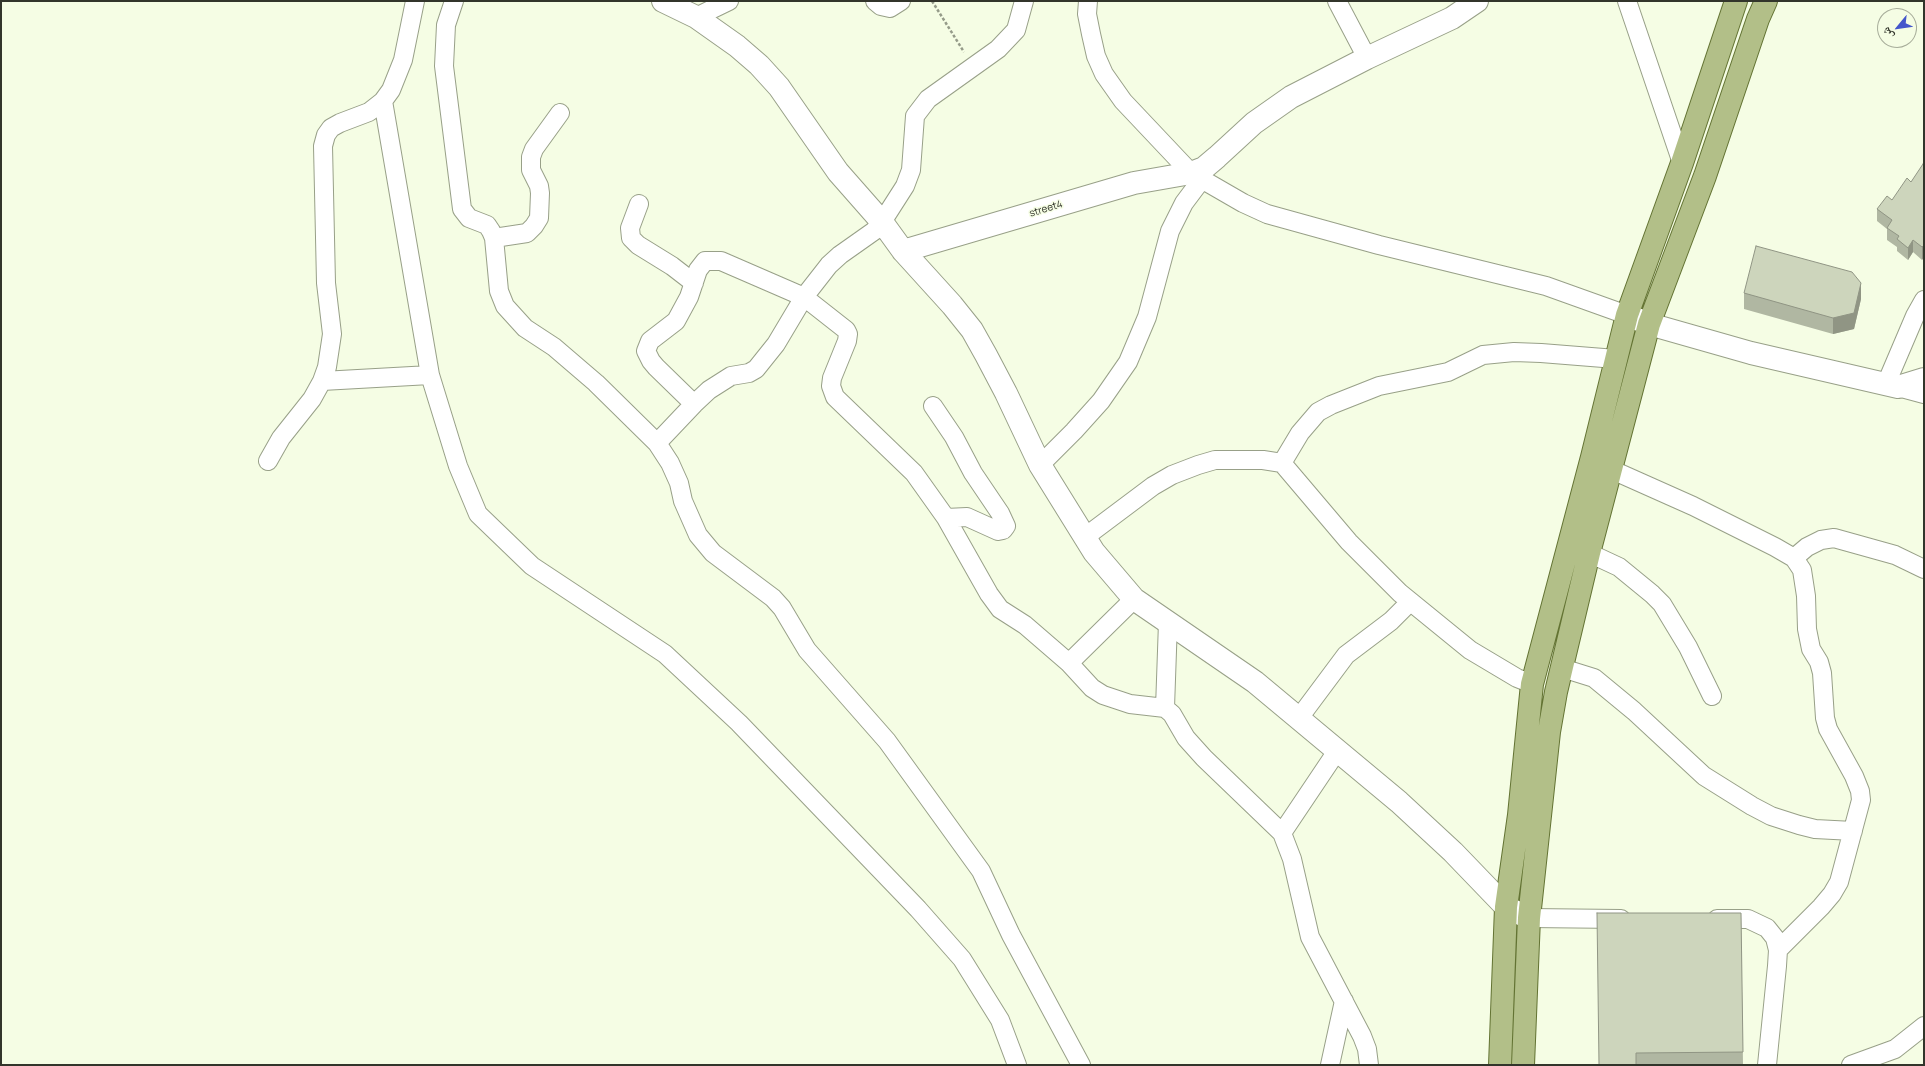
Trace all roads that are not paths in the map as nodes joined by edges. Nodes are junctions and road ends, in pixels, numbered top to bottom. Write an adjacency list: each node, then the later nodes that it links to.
1 (414, 1): 16 (street)
2 (454, 1): 22 (street)
3 (663, 1): 14 (main road)
4 (729, 1): 14 (street)
5 (876, 1): 6 (street)
6 (901, 1)
7 (1024, 1): 21 (street)
8 (1088, 1): 19 (street)
9 (1337, 1): 15 (street)
10 (1477, 1): 15 (main road)
11 (1627, 1): 18 (street)
12 (1736, 1): 18 (main road)
13 (1766, 1): 28 (main road)
14 (696, 17): 21 (main road)
15 (1367, 58): 19 (main road)
16 (383, 101): 30 (street); 32 (street)
17 (560, 113): 22 (street)
18 (1682, 163): 27 (main road)
19 (1196, 176): 23 (main road, street4); 27 (street); 40 (street)
20 (639, 204): 24 (street)
21 (882, 222): 23 (main road); 25 (street)
22 (494, 238): 37 (street)
23 (903, 251): 40 (main road)
24 (694, 283): 25 (street); 35 (street)
25 (804, 297): 35 (street); 42 (street)
26 (1924, 300): 33 (street)
27 (1627, 315): 28 (main road); 29 (main road)
28 (1649, 324): 33 (main road); 41 (main road)
29 (1616, 359): 39 (street); 52 (main road)
30 (430, 375): 32 (street); 66 (street)
31 (1924, 379): 33 (main road)
32 (322, 380): 38 (street)
33 (1892, 385): 34 (street)
34 (1924, 394)
35 (694, 404): 37 (street)
36 (933, 406): 42 (street)
37 (657, 443): 67 (street)
38 (268, 461)
39 (1282, 463): 43 (street); 48 (street)
40 (1040, 465): 43 (main road)
41 (1610, 469): 44 (main road); 45 (street)
42 (946, 518): 50 (street)
43 (1085, 537): 47 (main road)
44 (1589, 553): 51 (main road); 53 (street)
45 (1794, 558): 46 (street); 57 (street)
46 (1924, 569)
47 (1134, 599): 49 (main road); 50 (street)
48 (1410, 602): 52 (street); 55 (street)
49 (1168, 622): 54 (street); 55 (main road)
50 (1069, 662): 54 (street)
51 (1562, 668): 57 (street); 60 (main road)
52 (1532, 684): 59 (main road)
53 (1712, 696)
54 (1165, 708): 58 (street)
55 (1299, 718): 56 (main road)
56 (1337, 751): 58 (street); 59 (main road)
57 (1853, 831): 63 (street)
58 (1282, 833): 64 (street)
59 (1506, 906): 60 (main road); 70 (main road)
60 (1529, 918): 61 (street); 71 (main road)
61 (1640, 919)
62 (1704, 919): 63 (street)
63 (1778, 950): 72 (street)
64 (1344, 1001): 68 (street); 69 (street)
65 (1924, 1026): 73 (street)
66 (1017, 1065)
67 (1081, 1065)
68 (1330, 1065)
69 (1369, 1065)
70 (1500, 1065)
71 (1523, 1065)
72 (1767, 1065)
73 (1851, 1065)

